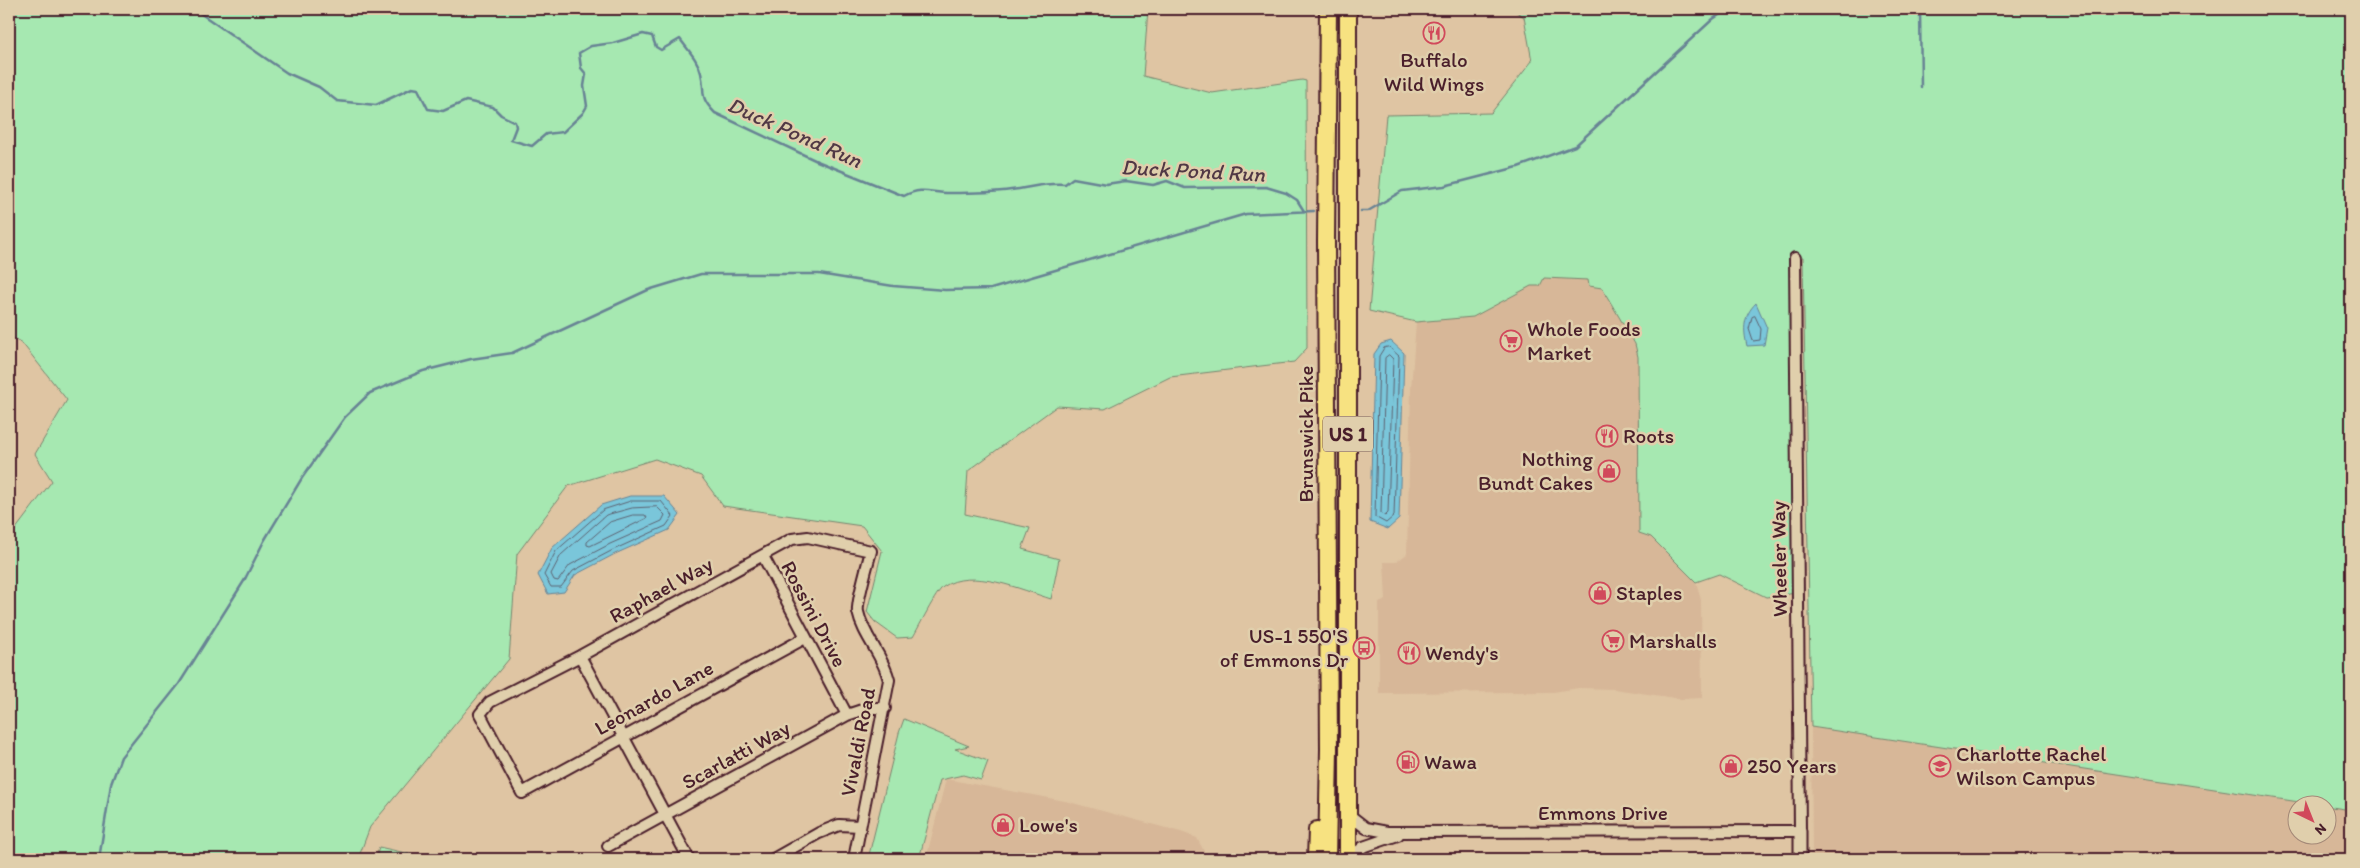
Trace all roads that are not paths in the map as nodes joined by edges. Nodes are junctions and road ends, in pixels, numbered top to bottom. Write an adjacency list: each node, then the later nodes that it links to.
1 (1328, 9): 11 (highway, Brunswick Pike / US 1)
2 (1348, 9): 13 (highway, Brunswick Pike / US 1)
3 (1795, 258): 16 (street, Wheeler Way)
4 (871, 551): 5 (street, Raphael Way); 8 (street, Vivaldi Road)
5 (763, 556): 6 (street, Rossini Drive); 7 (street, Raphael Way)
6 (805, 638): 9 (street, Rossini Drive); 10 (street, Leonardo Lane)
7 (580, 656): 10 (street); 12 (street, Raphael Way)
8 (885, 708): 9 (street, Scarlatti Way); 15 (street, Vivaldi Road)
9 (847, 714): 14 (street, Scarlatti Way)
10 (622, 737): 12 (street, Leonardo Lane); 14 (street)
11 (1329, 748): 22 (highway); 23 (highway, Brunswick Pike / US 1)
12 (522, 793)
13 (1348, 814): 17 (street, Emmons Drive); 24 (highway, Brunswick Pike / US 1)
14 (666, 815): 18 (street, Scarlatti Way); 19 (street)
15 (860, 826): 20 (street); 21 (street, Vivaldi Road)
16 (1800, 831): 17 (street, Emmons Drive); 25 (street, Wheeler Way)
17 (1406, 832): 24 (street, Emmons Drive)
18 (608, 846)
19 (689, 859)
20 (773, 859)
21 (854, 859)
22 (1316, 859)
23 (1328, 859)
24 (1348, 859)
25 (1800, 859)

